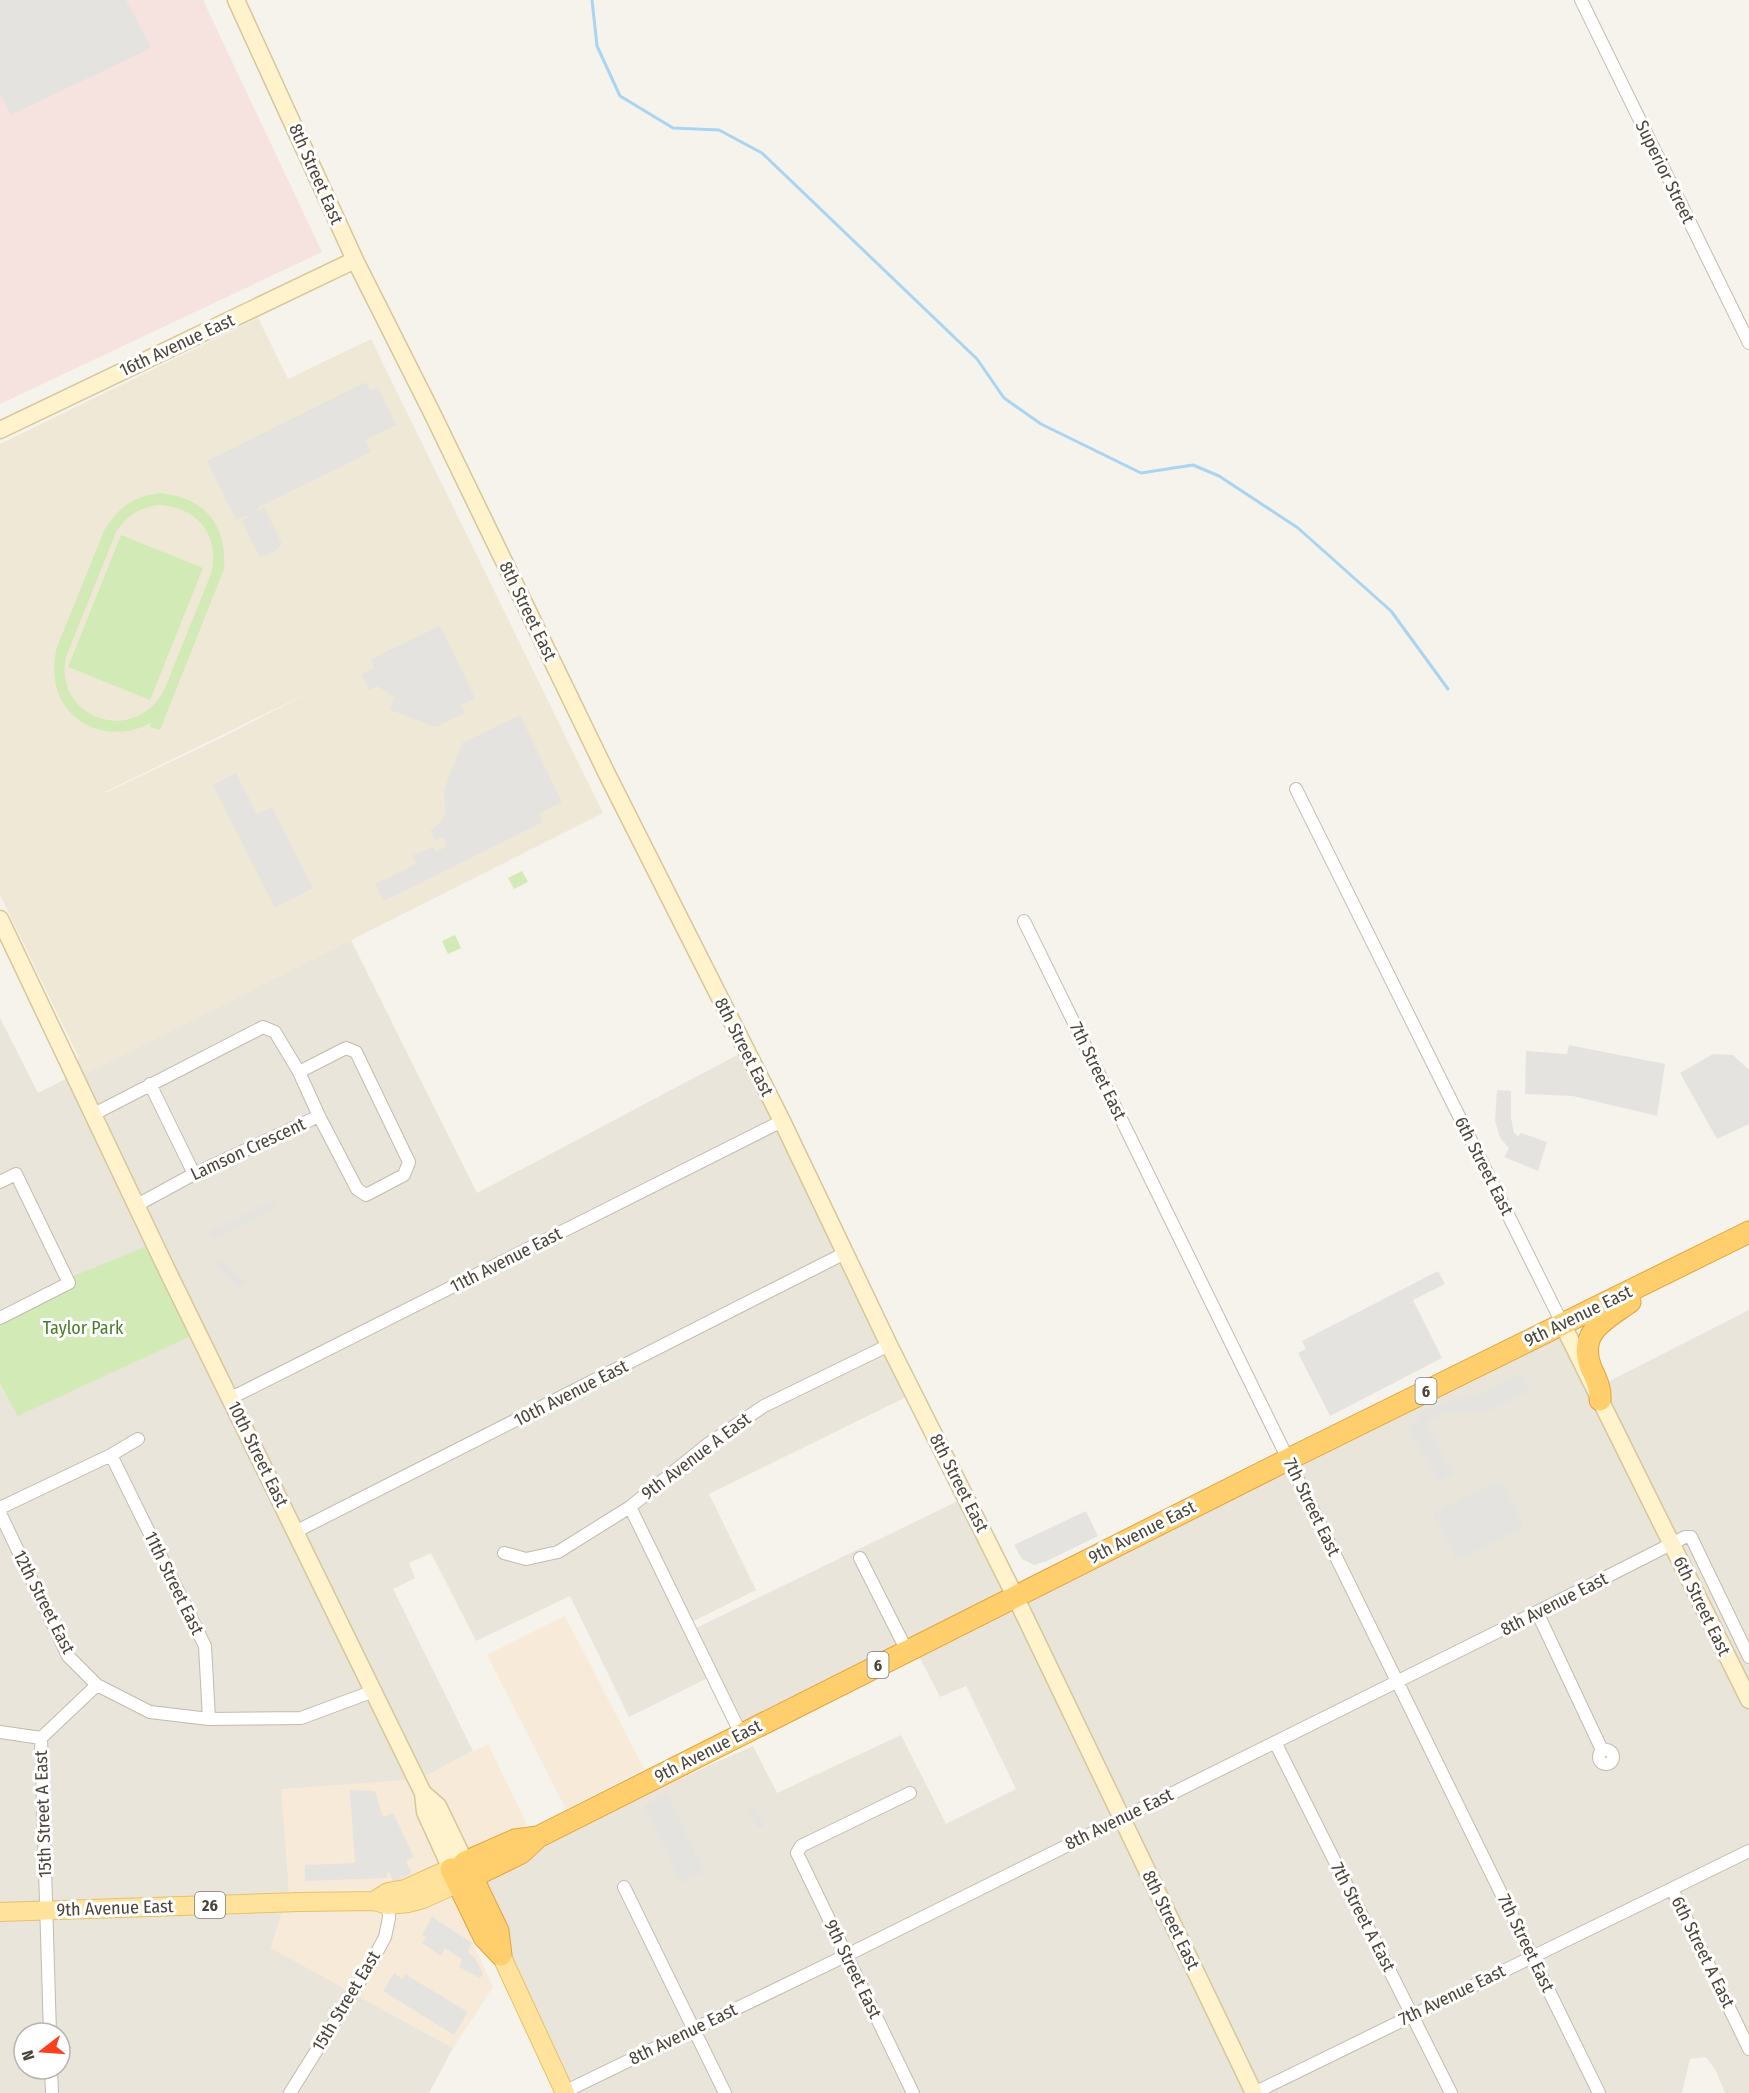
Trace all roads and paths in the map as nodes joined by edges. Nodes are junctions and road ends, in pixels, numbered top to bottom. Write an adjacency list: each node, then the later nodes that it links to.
1 (236, 0): 3 (main road, 8th Street East)
2 (1581, 0): 4 (street, Superior Street)
3 (355, 260): 5 (main road, 16th Avenue East); 13 (main road, 8th Street East)
4 (1749, 343)
5 (0, 430)
6 (1296, 789): 21 (street, 6th Street East)
7 (0, 919): 11 (main road, 10th Street East)
8 (1024, 921): 27 (street, 7th Street East)
9 (299, 1072): 10 (street, Lamson Crescent); 12 (street, Lamson Crescent); 12 (street)
10 (150, 1084): 11 (street, Lamson Crescent); 14 (street)
11 (94, 1114): 16 (main road, 10th Street East)
12 (319, 1116): 14 (street, Lamson Crescent)
13 (782, 1121): 18 (main road, 8th Street East); 23 (street, 11th Avenue East)
14 (194, 1174): 16 (street, Lamson Crescent)
15 (0, 1182): 20 (street)
16 (137, 1205): 23 (main road, 10th Street East)
17 (1749, 1232): 19 (highway, 9th Avenue East / 6)
18 (845, 1253): 22 (main road, 8th Street East); 31 (street, 10th Avenue East)
19 (1657, 1278): 21 (highway, 9th Avenue East / 6); 24 (highway)
20 (0, 1318)
21 (1562, 1323): 24 (main road, 6th Street East); 27 (highway, 9th Avenue East / 6)
22 (890, 1345): 28 (street, 9th Avenue A East); 35 (main road, 8th Street East)
23 (231, 1398): 31 (main road, 10th Street East)
24 (1600, 1400): 32 (main road, 6th Street East)
25 (138, 1439): 26 (street)
26 (111, 1455): 29 (street); 43 (street, 11th Street East)
27 (1289, 1459): 35 (highway, 9th Avenue East / 6); 39 (street, 7th Street East)
28 (630, 1507): 33 (street, 9th Avenue A East); 45 (street)
29 (0, 1508)
30 (0, 1513): 40 (street, 12th Street East)
31 (295, 1532): 41 (main road, 10th Street East)
32 (1672, 1544): 36 (street, 8th Avenue East); 38 (street, 6th Street East); 42 (main road, 6th Street East)
33 (504, 1553)
34 (860, 1558): 37 (street)
35 (1015, 1596): 37 (highway, 9th Avenue East / 6); 50 (main road, 8th Street East)
36 (1537, 1612): 39 (street, 8th Avenue East); 48 (street)
37 (907, 1651): 45 (highway, 9th Avenue East / 6)
38 (1749, 1657)
39 (1397, 1681): 47 (street, 8th Avenue East); 60 (street, 7th Street East)
40 (97, 1685): 43 (street); 46 (street)
41 (374, 1691): 43 (street); 52 (main road, 10th Street East)
42 (1749, 1700)
43 (209, 1719)
44 (0, 1732): 46 (street)
45 (741, 1734): 52 (highway, 9th Avenue East / 6)
46 (41, 1738): 56 (street, 15th Street A East)
47 (1275, 1742): 50 (street, 8th Avenue East); 61 (street, 7th Street A East)
48 (1602, 1750)
49 (910, 1792): 59 (street, 9th Street East)
50 (1121, 1817): 59 (street, 8th Avenue East); 69 (main road, 8th Street East)
51 (1749, 1851): 54 (street, 7th Avenue East)
52 (461, 1873): 55 (main road, 9th Avenue East / 26); 58 (highway, 10th Street East)
53 (624, 1887): 63 (street)
54 (1672, 1889): 60 (street, 7th Avenue East); 64 (street, 6th Street A East)
55 (381, 1903): 56 (main road, 9th Avenue East / 26); 66 (street, 15th Street East)
56 (46, 1911): 57 (main road, 9th Avenue East / 26); 62 (street, 15th Street A East)
57 (0, 1912)
58 (501, 1955): 65 (main road, 10th Street East)
59 (847, 1955): 63 (street, 8th Avenue East); 68 (street, 9th Street East)
60 (1533, 1955): 61 (street, 7th Avenue East); 71 (street, 7th Street East)
61 (1412, 2015): 69 (street, 7th Avenue East); 70 (street, 7th Street A East)
62 (50, 2021)
63 (694, 2029): 65 (street, 8th Avenue East); 67 (street)
64 (1749, 2049)
65 (565, 2092)
66 (290, 2093)
67 (725, 2093)
68 (913, 2093)
69 (1254, 2093)
70 (1451, 2093)
71 (1599, 2093)

